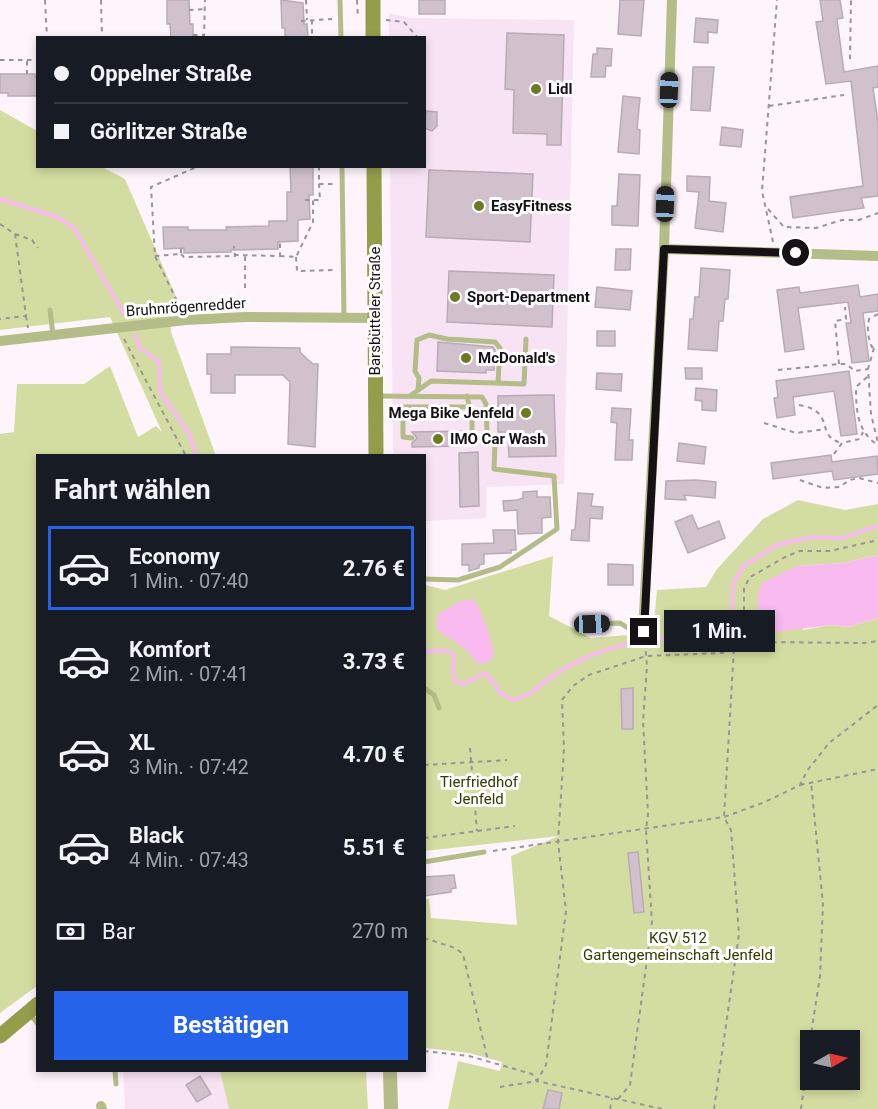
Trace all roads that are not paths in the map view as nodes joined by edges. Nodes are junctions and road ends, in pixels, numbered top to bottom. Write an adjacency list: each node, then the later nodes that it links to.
1 (340, 0): 4 (lane)
2 (373, 0): 5 (main road)
3 (672, 0): 8 (street)
4 (341, 36)
5 (372, 36)
6 (342, 168): 11 (lane)
7 (374, 168): 12 (main road, Barsbütteler Straße)
8 (664, 249): 9 (street); 29 (street)
9 (878, 256)
10 (50, 310): 13 (lane)
11 (344, 318): 12 (street, Bruhnrögenredder); 13 (street, Bruhnrögenredder)
12 (374, 318): 18 (main road, Barsbütteler Straße)
13 (53, 335): 15 (street, Bruhnrögenredder)
14 (526, 339): 16 (lane)
15 (0, 341)
16 (498, 383): 17 (lane); 17 (lane)
17 (418, 390): 19 (lane)
18 (375, 396): 19 (lane); 26 (main road, Barsbütteler Straße)
19 (410, 396): 20 (lane)
20 (467, 396): 21 (lane); 22 (lane)
21 (468, 407): 23 (lane); 24 (lane)
22 (487, 431)
23 (464, 437)
24 (412, 438)
25 (495, 443): 27 (lane)
26 (376, 454)
27 (426, 579)
28 (592, 624): 29 (lane)
29 (644, 632)
30 (426, 689): 31 (lane)
31 (439, 708)
32 (484, 852): 33 (lane)
33 (426, 862)
34 (34, 1013): 35 (main road)
35 (2, 1033)
36 (115, 1072): 38 (lane)
37 (390, 1072): 39 (street)
38 (116, 1084)
39 (391, 1109)

